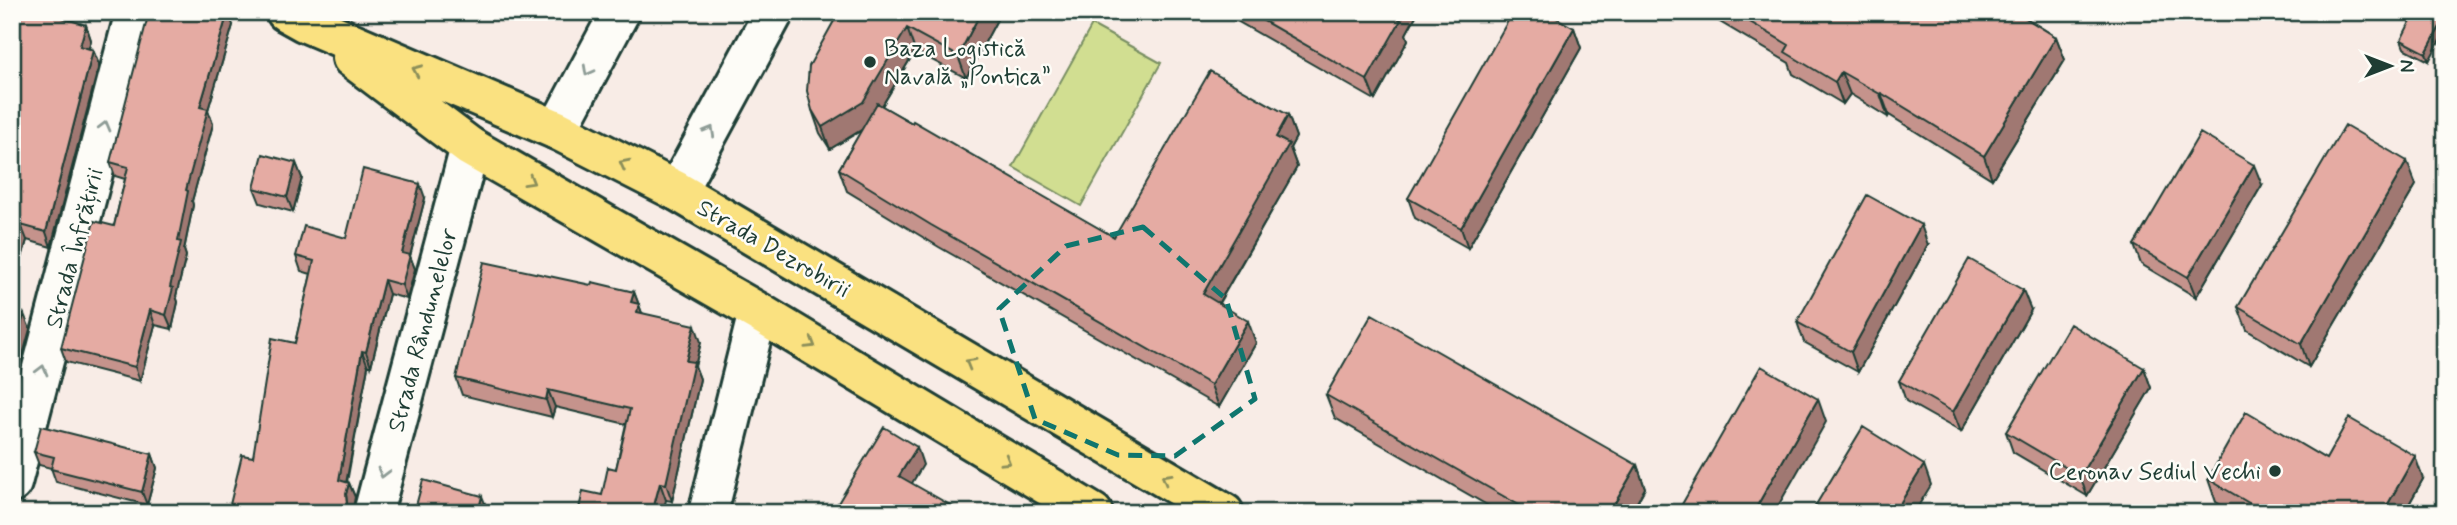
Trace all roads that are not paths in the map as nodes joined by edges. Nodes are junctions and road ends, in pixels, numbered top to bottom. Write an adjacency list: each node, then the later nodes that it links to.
1 (135, 12): 9 (street, Strada Înfrățirii, one-way to 1)
2 (620, 12): 5 (street, one-way to 5)
3 (774, 12): 7 (street, one-way to 3)
4 (295, 17): 5 (main road, Strada Dezrobirii, one-way to 4); 6 (main road, Strada Dezrobirii)
5 (556, 130): 7 (main road, Strada Dezrobirii, one-way to 5)
6 (470, 147): 8 (main road, Strada Dezrobirii, one-way to 8); 10 (street, Strada Rândunelelor, one-way to 10)
7 (677, 191): 13 (main road, Strada Dezrobirii, one-way to 7)
8 (758, 312): 11 (street); 12 (main road, Strada Dezrobirii, one-way to 12)
9 (12, 483)
10 (373, 513)
11 (708, 513)
12 (1093, 513)
13 (1224, 513)

